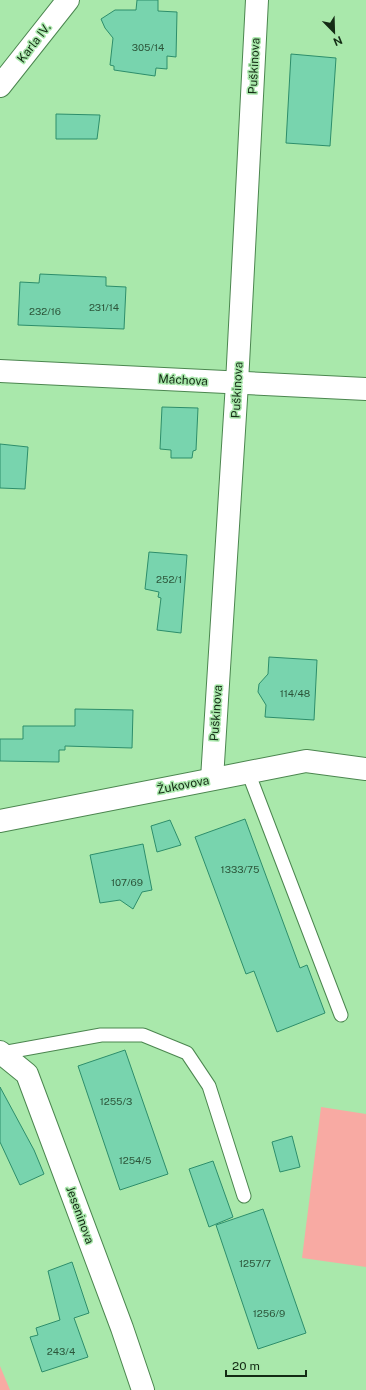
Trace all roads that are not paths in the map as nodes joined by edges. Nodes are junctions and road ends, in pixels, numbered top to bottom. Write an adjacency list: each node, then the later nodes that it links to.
1 (68, 0): 3 (street, Karla IV.)
2 (257, 0): 5 (street, Puškinova)
3 (0, 86)
4 (0, 371): 5 (street, Máchova)
5 (237, 383): 6 (street, Máchova); 9 (street, Puškinova)
6 (366, 389)
7 (366, 769): 8 (street, Žukovova)
8 (248, 772): 9 (street, Žukovova); 11 (lane)
9 (212, 779): 10 (street, Žukovova)
10 (0, 821)
11 (341, 1015)
12 (1, 1053): 13 (lane); 14 (street, Jeseninova)
13 (244, 1196)
14 (143, 1390)

